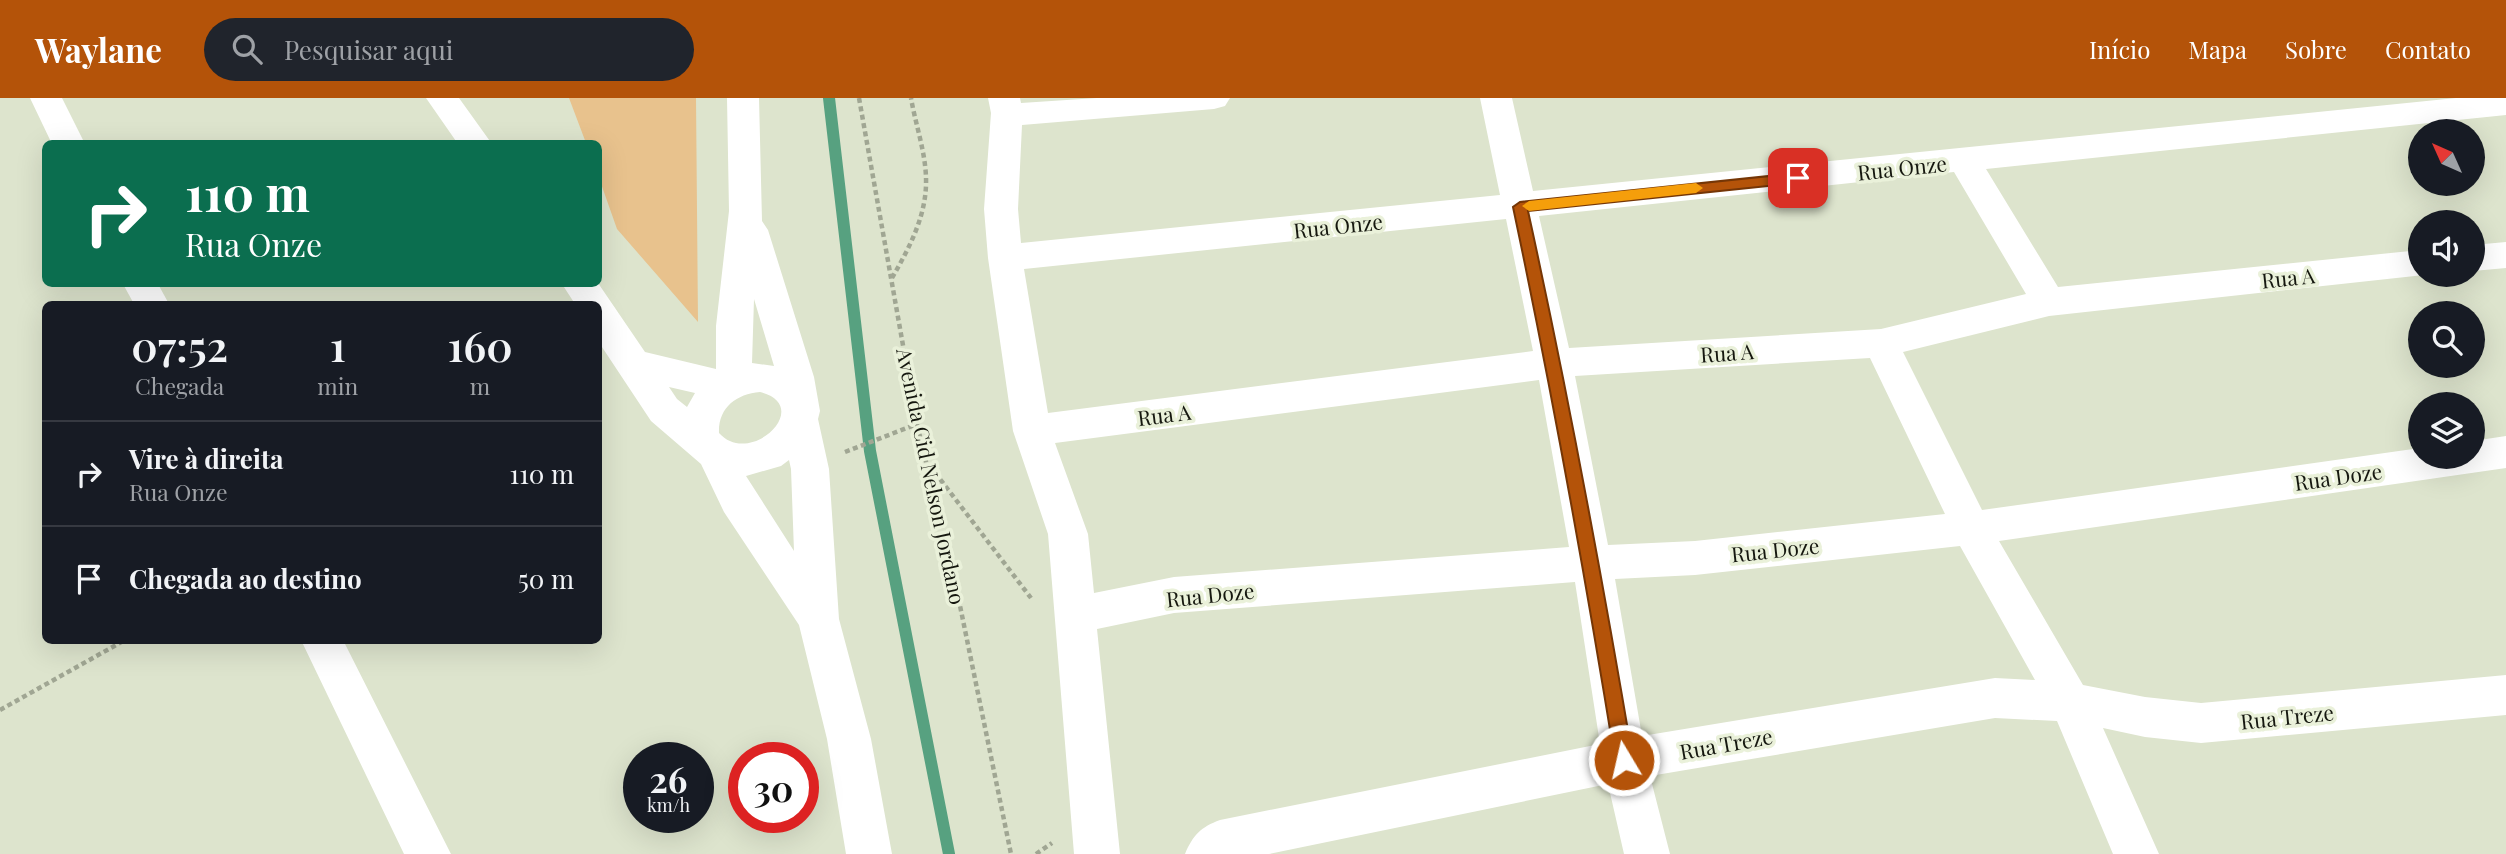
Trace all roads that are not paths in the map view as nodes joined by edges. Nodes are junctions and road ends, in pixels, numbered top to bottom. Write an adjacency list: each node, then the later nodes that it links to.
1 (46, 98): 8 (street)
2 (442, 98): 9 (street)
3 (743, 98): 12 (street)
4 (1214, 98): 7 (street)
5 (1496, 98): 11 (street)
6 (2506, 104): 10 (street, Rua Onze)
7 (1006, 105): 15 (street)
8 (67, 140)
9 (474, 140)
10 (1964, 160): 11 (street, Rua Onze); 17 (street)
11 (1520, 207): 15 (street, Rua Onze); 20 (street)
12 (746, 211): 22 (street); 23 (street)
13 (2506, 254): 14 (street)
14 (2485, 257)
15 (1005, 258): 24 (street)
16 (2408, 264): 17 (street, Rua A)
17 (2049, 302): 19 (street, Rua A)
18 (602, 317): 21 (street)
19 (1881, 342): 20 (street, Rua A); 29 (street)
20 (1554, 363): 24 (street, Rua A); 30 (street)
21 (634, 364): 22 (street); 25 (street)
22 (730, 384): 23 (street); 25 (street)
23 (799, 408): 25 (street); 32 (street)
24 (1032, 431): 31 (street)
25 (709, 447): 32 (street)
26 (2506, 452): 27 (street, Rua Doze)
27 (2485, 455)
28 (2408, 466): 29 (street, Rua Doze)
29 (1971, 528): 30 (street, Rua Doze); 35 (street)
30 (1592, 563): 31 (street, Rua Doze); 36 (street)
31 (1075, 610): 40 (street)
32 (818, 619): 39 (street)
33 (323, 644): 38 (street)
34 (2506, 695): 35 (street, Rua Treze)
35 (2070, 702): 36 (street, Rua Treze); 42 (street)
36 (1624, 760): 37 (street, Rua Treze); 41 (street)
37 (1214, 848)
38 (428, 854)
39 (869, 854)
40 (1097, 854)
41 (1647, 854)
42 (2136, 854)

